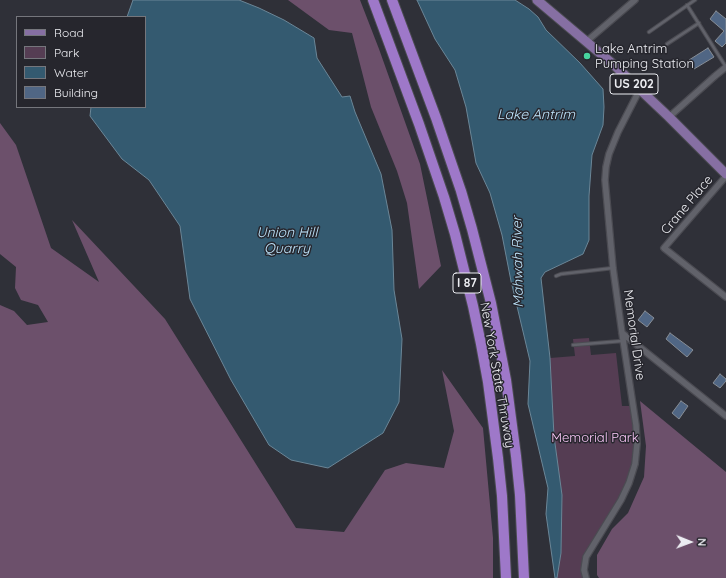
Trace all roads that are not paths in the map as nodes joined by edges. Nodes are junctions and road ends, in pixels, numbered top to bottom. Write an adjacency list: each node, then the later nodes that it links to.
1 (373, 0): 22 (highway, New York State Thruway / I 87)
2 (392, 0): 23 (highway, New York State Thruway / I 87)
3 (537, 0): 9 (main road, US 202)
4 (635, 0): 9 (street)
5 (695, 0): 6 (lane)
6 (687, 5): 7 (lane); 8 (lane)
7 (699, 23): 10 (lane); 11 (lane)
8 (649, 32)
9 (587, 41): 12 (main road, US 202)
10 (667, 44)
11 (726, 67): 13 (street)
12 (640, 89): 13 (main road, US 202); 15 (street, Memorial Drive)
13 (670, 117): 14 (main road, US 202)
14 (726, 175): 17 (street, Crane Place)
15 (613, 268): 16 (lane); 18 (street, Memorial Drive)
16 (556, 276)
17 (726, 297)
18 (622, 333): 19 (street, Memorial Drive); 21 (street)
19 (623, 341): 20 (lane); 24 (street, Memorial Drive)
20 (573, 345)
21 (726, 416)
22 (506, 578)
23 (524, 578)
24 (586, 578)

